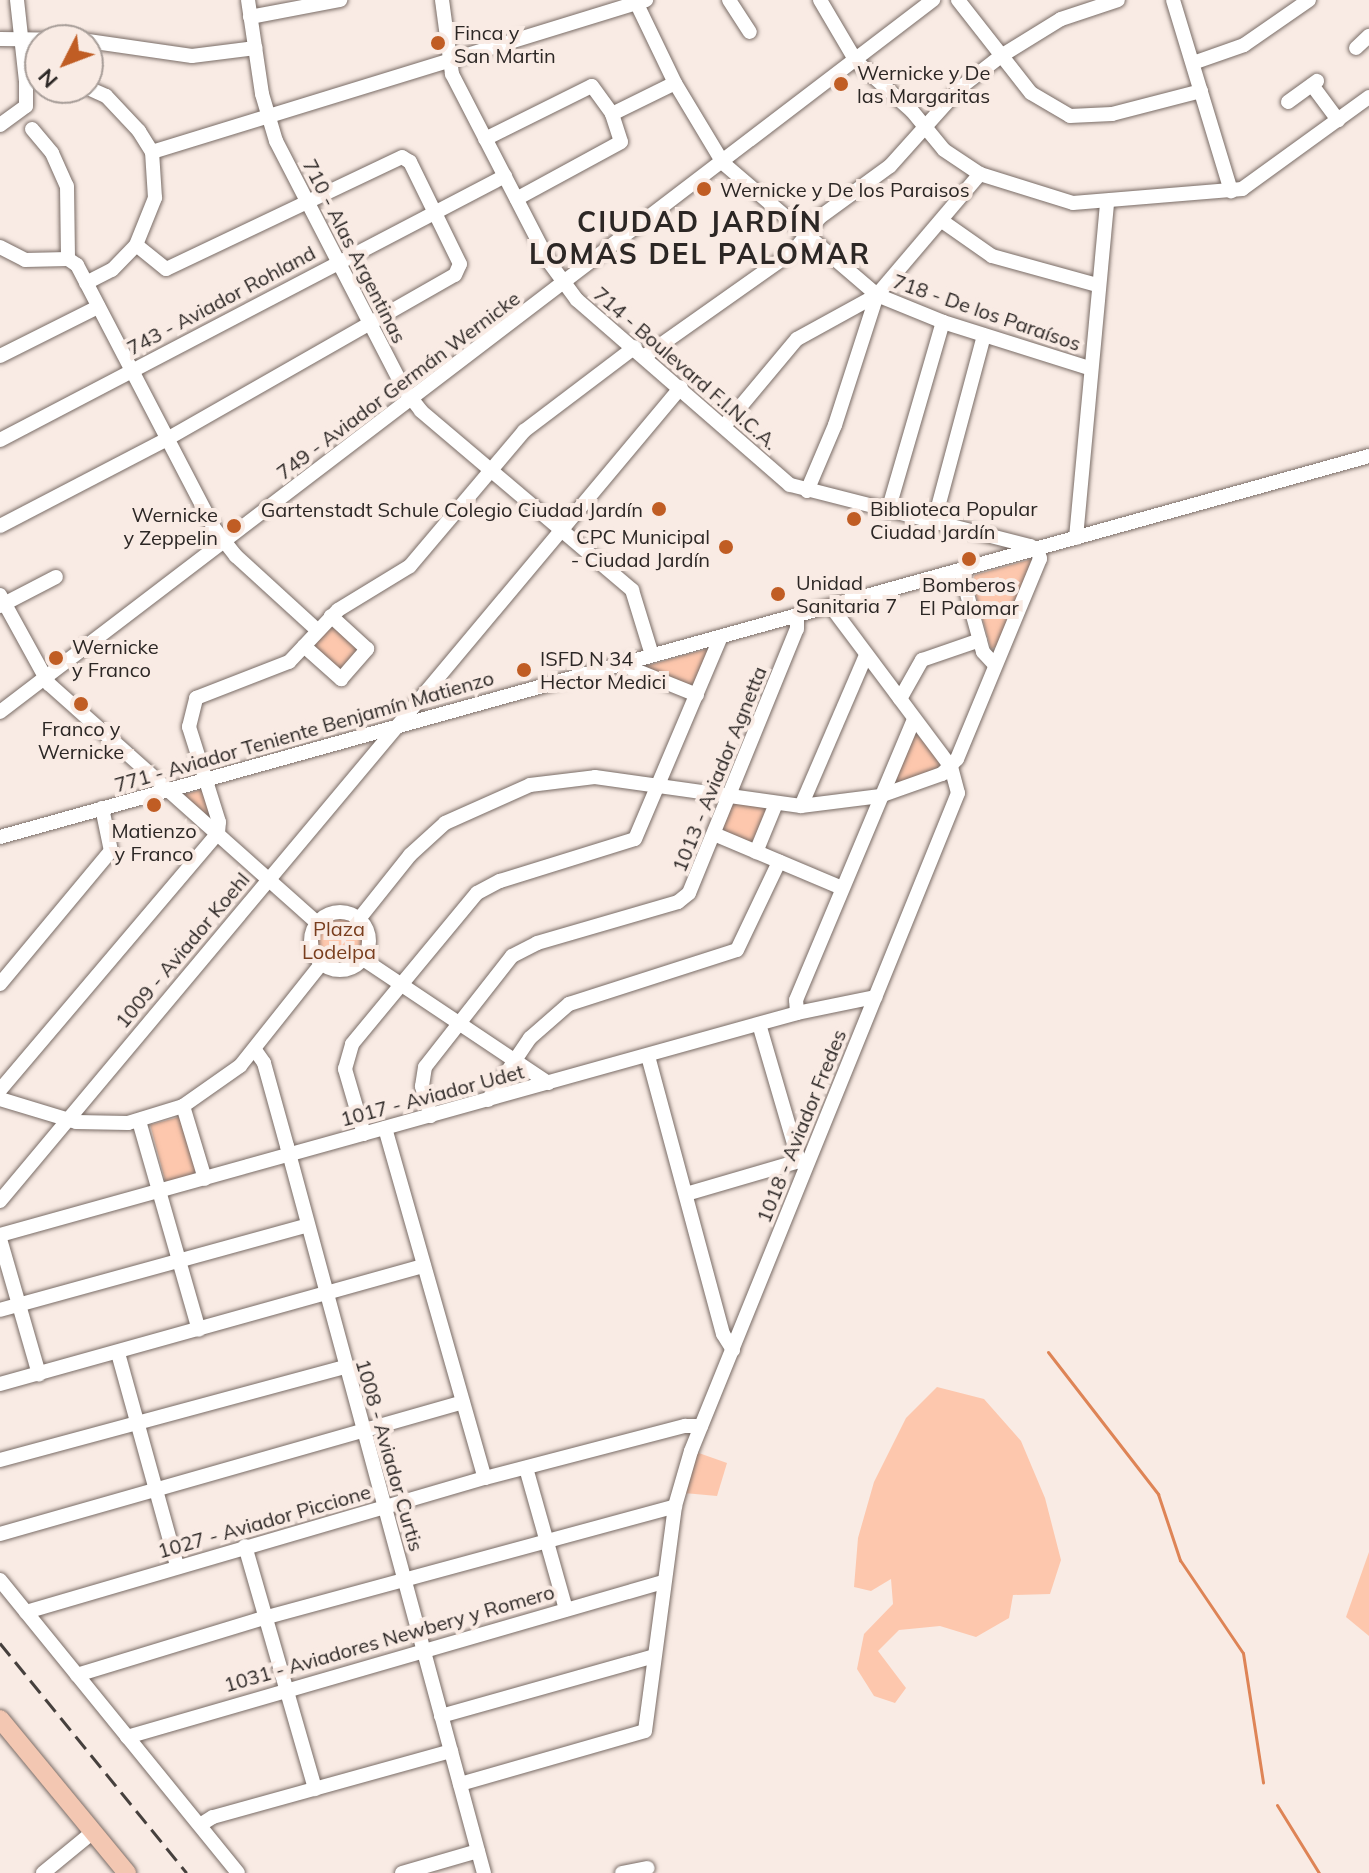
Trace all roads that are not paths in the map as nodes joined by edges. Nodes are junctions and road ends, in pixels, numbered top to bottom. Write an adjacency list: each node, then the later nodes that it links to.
1 (17, 0): 15 (street)
2 (248, 0): 13 (street, 710 - Alas Argentinas)
3 (340, 0): 13 (street)
4 (442, 0): 23 (street, 714 - Boulevard F.I.N.C.A.)
5 (729, 0): 14 (street)
6 (820, 0): 22 (street)
7 (933, 0): 22 (street, 749 - Aviador Germán Wernicke)
8 (958, 0): 21 (street)
9 (1118, 0): 21 (street)
10 (1173, 0): 24 (street)
11 (1309, 0): 24 (street)
12 (639, 1): 23 (street); 25 (street, 718 - De los Paraísos)
13 (250, 17): 20 (street, 710 - Alas Argentinas)
14 (750, 32)
15 (21, 36): 16 (street); 17 (street); 19 (street)
16 (24, 36)
17 (0, 39)
18 (104, 43): 20 (street)
19 (24, 47)
20 (255, 48): 32 (street, 710 - Alas Argentinas)
21 (1001, 56): 26 (street); 35 (street)
22 (856, 61): 35 (street); 39 (street, 749 - Aviador Germán Wernicke)
23 (449, 62): 32 (street); 37 (street, 714 - Boulevard F.I.N.C.A.)
24 (1193, 63): 26 (street)
25 (675, 83): 31 (street); 39 (street, 718 - De los Paraísos)
26 (1201, 91): 42 (street)
27 (1369, 97): 33 (street)
28 (104, 99): 38 (street)
29 (1288, 102): 33 (street)
30 (27, 104): 34 (street)
31 (612, 114): 37 (street); 43 (street)
32 (268, 118): 38 (street); 44 (street, 710 - Alas Argentinas)
33 (1338, 120): 42 (street)
34 (0, 125)
35 (926, 128): 40 (street); 48 (street)
36 (32, 129): 51 (street)
37 (485, 139): 41 (street, 714 - Boulevard F.I.N.C.A.)
38 (152, 152): 49 (street)
39 (723, 163): 48 (street, 718 - De los Paraísos); 54 (street, 749 - Aviador Germán Wernicke)
40 (980, 174): 45 (street); 47 (street)
41 (505, 176): 43 (street, 714 - Boulevard F.I.N.C.A.); 46 (street, 743 - Aviador Rohland)
42 (1231, 191): 45 (street)
43 (516, 199): 54 (street, 714 - Boulevard F.I.N.C.A.)
44 (306, 202): 46 (street); 49 (street); 52 (street, 710 - Alas Argentinas)
45 (1107, 203): 55 (street)
46 (435, 211): 52 (street, 743 - Aviador Rohland); 58 (street)
47 (942, 221): 55 (street); 56 (street)
48 (806, 235): 56 (street, 718 - De los Paraísos); 61 (street)
49 (136, 245): 53 (street)
50 (0, 247): 51 (street)
51 (68, 259): 53 (street)
52 (337, 262): 58 (street, 710 - Alas Argentinas); 64 (street, 743 - Aviador Rohland)
53 (86, 283): 57 (street)
54 (564, 285): 61 (street, 714 - Boulevard F.I.N.C.A.); 66 (street, 749 - Aviador Germán Wernicke)
55 (1097, 285): 63 (street)
56 (877, 295): 59 (street, 718 - De los Paraísos); 67 (street); 72 (street)
57 (98, 307): 62 (street); 64 (street)
58 (369, 322): 66 (street, 710 - Alas Argentinas); 68 (street)
59 (943, 322): 60 (street, 718 - De los Paraísos); 73 (street)
60 (984, 336): 63 (street, 718 - De los Paraísos); 74 (street)
61 (640, 352): 65 (street, 714 - Boulevard F.I.N.C.A.); 71 (street)
62 (0, 356)
63 (1089, 368): 77 (street)
64 (131, 370): 68 (street); 69 (street, 743 - Aviador Rohland)
65 (681, 387): 67 (street, 714 - Boulevard F.I.N.C.A.); 76 (street, 1009 - Aviador Koehl)
66 (412, 401): 71 (street, 710 - Alas Argentinas); 78 (street, 749 - Aviador Germán Wernicke)
67 (725, 425): 72 (street, 714 - Boulevard F.I.N.C.A.)
68 (167, 439): 75 (street); 78 (street)
69 (0, 440)
70 (1369, 456): 77 (street, 771 - Aviador Teniente Benjamín Matienzo)
71 (490, 469): 76 (street, 710 - Alas Argentinas); 84 (street)
72 (807, 491): 73 (street, 714 - Boulevard F.I.N.C.A.)
73 (888, 511): 74 (street, 714 - Boulevard F.I.N.C.A.)
74 (934, 522): 79 (street, 714 - Boulevard F.I.N.C.A.)
75 (0, 526)
76 (560, 529): 90 (street, 710 - Alas Argentinas); 99 (street, 1009 - Aviador Koehl)
77 (1076, 538): 79 (street, 771 - Aviador Teniente Benjamín Matienzo)
78 (223, 542): 86 (street); 94 (street, 749 - Aviador Germán Wernicke)
79 (1038, 550): 80 (street, 771 - Aviador Teniente Benjamín Matienzo); 93 (street, 1018 - Aviador Fredes)
80 (961, 572): 83 (street, 771 - Aviador Teniente Benjamín Matienzo); 88 (street)
81 (56, 577): 82 (street)
82 (1, 602): 94 (street)
83 (832, 608): 85 (street, 771 - Aviador Teniente Benjamín Matienzo); 91 (street)
84 (331, 616): 86 (street); 89 (street)
85 (797, 617): 87 (street, 771 - Aviador Teniente Benjamín Matienzo); 105 (street, 1013 - Aviador Agnetta)
86 (317, 630): 89 (street)
87 (721, 636): 90 (street, 771 - Aviador Teniente Benjamín Matienzo); 95 (street)
88 (980, 640): 93 (street); 96 (street)
89 (304, 646): 101 (street)
90 (652, 655): 92 (street, 771 - Aviador Teniente Benjamín Matienzo)
91 (866, 655): 96 (street); 107 (street)
92 (620, 664): 95 (street); 99 (street, 771 - Aviador Teniente Benjamín Matienzo)
93 (995, 665): 100 (street, 1018 - Aviador Fredes)
94 (44, 678): 97 (street, 749 - Aviador Germán Wernicke); 103 (street)
95 (697, 695): 102 (street)
96 (900, 699): 98 (street)
97 (0, 712)
98 (914, 719): 100 (street); 104 (street)
99 (396, 725): 101 (street, 771 - Aviador Teniente Benjamín Matienzo); 114 (street, 1009 - Aviador Koehl)
100 (951, 767): 104 (street); 122 (street, 1018 - Aviador Fredes)
101 (205, 779): 103 (street, 771 - Aviador Teniente Benjamín Matienzo); 110 (street)
102 (660, 785): 105 (street); 116 (street); 121 (street)
103 (164, 790): 108 (street, 771 - Aviador Teniente Benjamín Matienzo); 110 (street)
104 (880, 796): 107 (street); 115 (street)
105 (729, 799): 106 (street); 109 (street, 1013 - Aviador Agnetta)
106 (775, 806): 107 (street); 112 (street)
107 (801, 806)
108 (102, 808): 111 (street, 771 - Aviador Teniente Benjamín Matienzo); 120 (street)
109 (714, 834): 112 (street); 124 (street, 1013 - Aviador Agnetta)
110 (215, 836): 114 (street); 130 (street)
111 (0, 837)
112 (756, 852): 113 (street)
113 (779, 862): 115 (street); 128 (street)
114 (265, 881): 117 (street); 135 (street, 1009 - Aviador Koehl)
115 (842, 888): 123 (street)
116 (359, 919): 117 (street); 118 (street)
117 (316, 922): 119 (street)
118 (363, 959): 119 (street); 121 (street)
119 (321, 964): 126 (street)
120 (0, 984)
121 (399, 985): 124 (street); 138 (street)
122 (875, 997): 123 (street, 1017 - Aviador Udet); 140 (street, 1018 - Aviador Fredes)
123 (797, 1013): 125 (street, 1017 - Aviador Udet)
124 (458, 1023): 128 (street); 134 (street, 1013 - Aviador Agnetta)
125 (759, 1024): 127 (street, 1017 - Aviador Udet); 140 (street)
126 (255, 1050): 133 (street); 139 (street, 1008 - Aviador Curtis)
127 (648, 1056): 129 (street, 1017 - Aviador Udet); 143 (street)
128 (513, 1059): 129 (street); 132 (street)
129 (548, 1083): 132 (street, 1017 - Aviador Udet)
130 (0, 1090)
131 (0, 1099): 135 (street)
132 (488, 1100): 134 (street, 1017 - Aviador Udet)
133 (183, 1106): 136 (street); 141 (street)
134 (431, 1116): 137 (street, 1017 - Aviador Udet)
135 (66, 1120): 136 (street); 144 (street, 1009 - Aviador Koehl)
136 (139, 1121): 142 (street)
137 (385, 1128): 138 (street, 1017 - Aviador Udet); 148 (street)
138 (364, 1134): 139 (street, 1017 - Aviador Udet)
139 (288, 1156): 141 (street, 1017 - Aviador Udet); 145 (street, 1008 - Aviador Curtis)
140 (802, 1163): 143 (street); 153 (street, 1018 - Aviador Fredes)
141 (205, 1179): 142 (street, 1017 - Aviador Udet)
142 (159, 1192): 146 (street, 1017 - Aviador Udet); 147 (street)
143 (686, 1194): 153 (street)
144 (0, 1201)
145 (305, 1226): 147 (street); 149 (street, 1008 - Aviador Curtis)
146 (0, 1237): 150 (street)
147 (180, 1261): 150 (street); 152 (street)
148 (424, 1266): 149 (street); 158 (street)
149 (325, 1294): 152 (street); 155 (street, 1008 - Aviador Curtis)
150 (19, 1306): 151 (street); 156 (street)
151 (0, 1310)
152 (199, 1330): 154 (street)
153 (733, 1350): 160 (street, 1018 - Aviador Fredes)
154 (118, 1353): 156 (street); 159 (street)
155 (345, 1367): 159 (street); 161 (street, 1008 - Aviador Curtis)
156 (39, 1374): 157 (street)
157 (0, 1384)
158 (463, 1402): 161 (street); 164 (street)
159 (137, 1424): 162 (street); 165 (street)
160 (701, 1426): 163 (street, 1027 - Aviador Piccione); 166 (street, 1018 - Aviador Fredes)
161 (362, 1432): 165 (street); 167 (street, 1008 - Aviador Curtis)
162 (0, 1460)
163 (526, 1468): 164 (street, 1027 - Aviador Piccione); 169 (street)
164 (485, 1478): 167 (street, 1027 - Aviador Piccione)
165 (155, 1490): 168 (street); 171 (street)
166 (675, 1506): 169 (street); 174 (street, 1018 - Aviador Fredes)
167 (384, 1508): 170 (street, 1027 - Aviador Piccione); 172 (street, 1008 - Aviador Curtis)
168 (0, 1534)
169 (547, 1539): 172 (street); 175 (street)
170 (245, 1546): 171 (street, 1027 - Aviador Piccione); 177 (street)
171 (177, 1566): 176 (street, 1027 - Aviador Piccione)
172 (404, 1579): 177 (street); 178 (street, 1008 - Aviador Curtis)
173 (0, 1580): 176 (street)
174 (663, 1582): 175 (street, 1031 - Aviadores Newbery y Romero); 179 (street, 1018 - Aviador Fredes)
175 (566, 1609): 178 (street, 1031 - Aviadores Newbery y Romero)
176 (26, 1612): 180 (street)
177 (264, 1618): 180 (street); 181 (street)
178 (423, 1649): 181 (street, 1031 - Aviadores Newbery y Romero); 182 (street, 1008 - Aviador Curtis)
179 (654, 1656): 182 (street); 186 (street, 1018 - Aviador Fredes)
180 (77, 1675): 184 (street)
181 (284, 1689): 184 (street, 1031 - Aviadores Newbery y Romero); 187 (street)
182 (441, 1716): 185 (street, 1008 - Aviador Curtis)
183 (0, 1719): 189 (main road)
184 (127, 1737): 188 (street)
185 (451, 1751): 186 (street, 1008 - Aviador Curtis); 187 (street)
186 (460, 1784): 190 (street, 1008 - Aviador Curtis)
187 (315, 1789): 188 (street)
188 (200, 1825): 194 (street)
189 (93, 1832): 192 (street); 193 (main road)
190 (478, 1851): 195 (street); 196 (street, 1008 - Aviador Curtis)
191 (648, 1868): 197 (street)
192 (43, 1873)
193 (127, 1873)
194 (238, 1873)
195 (402, 1873)
196 (484, 1873)
197 (622, 1873)

